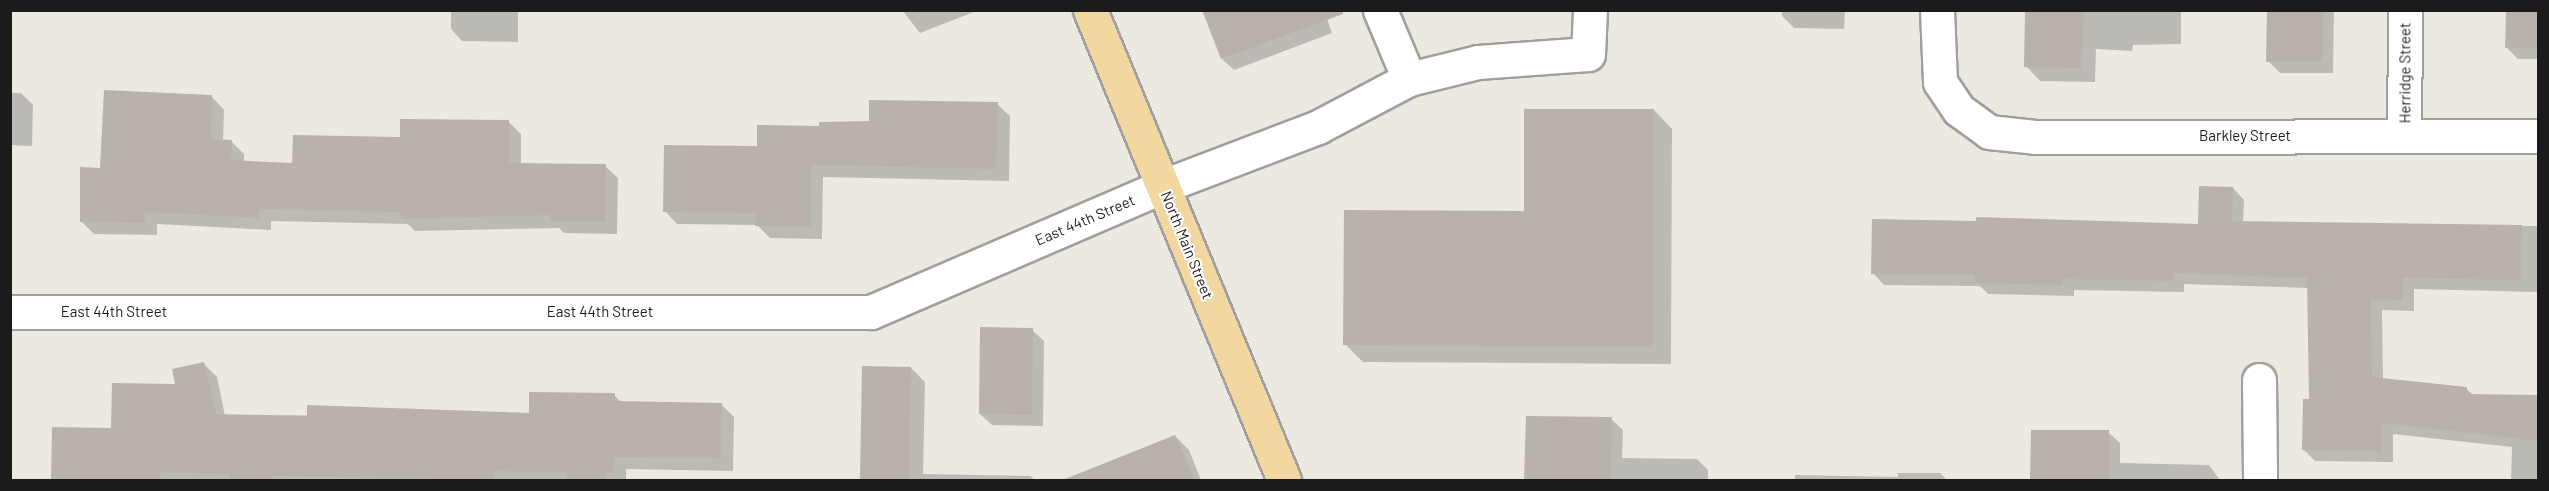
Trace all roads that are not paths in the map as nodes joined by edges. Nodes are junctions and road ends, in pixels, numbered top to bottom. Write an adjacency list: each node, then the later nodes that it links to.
1 (1090, 10): 9 (main road, North Main Street)
2 (1380, 10): 6 (street)
3 (1590, 10): 6 (street, East 44th Street)
4 (1937, 10): 7 (street, Barkley Street)
5 (2405, 10): 7 (street, Herridge Street)
6 (1409, 79): 9 (street, East 44th Street)
7 (2404, 136): 8 (street, Barkley Street)
8 (2538, 136)
9 (1163, 186): 10 (street, East 44th Street); 12 (main road, North Main Street)
10 (10, 312)
11 (2259, 380): 13 (street)
12 (1284, 480)
13 (2260, 480)

